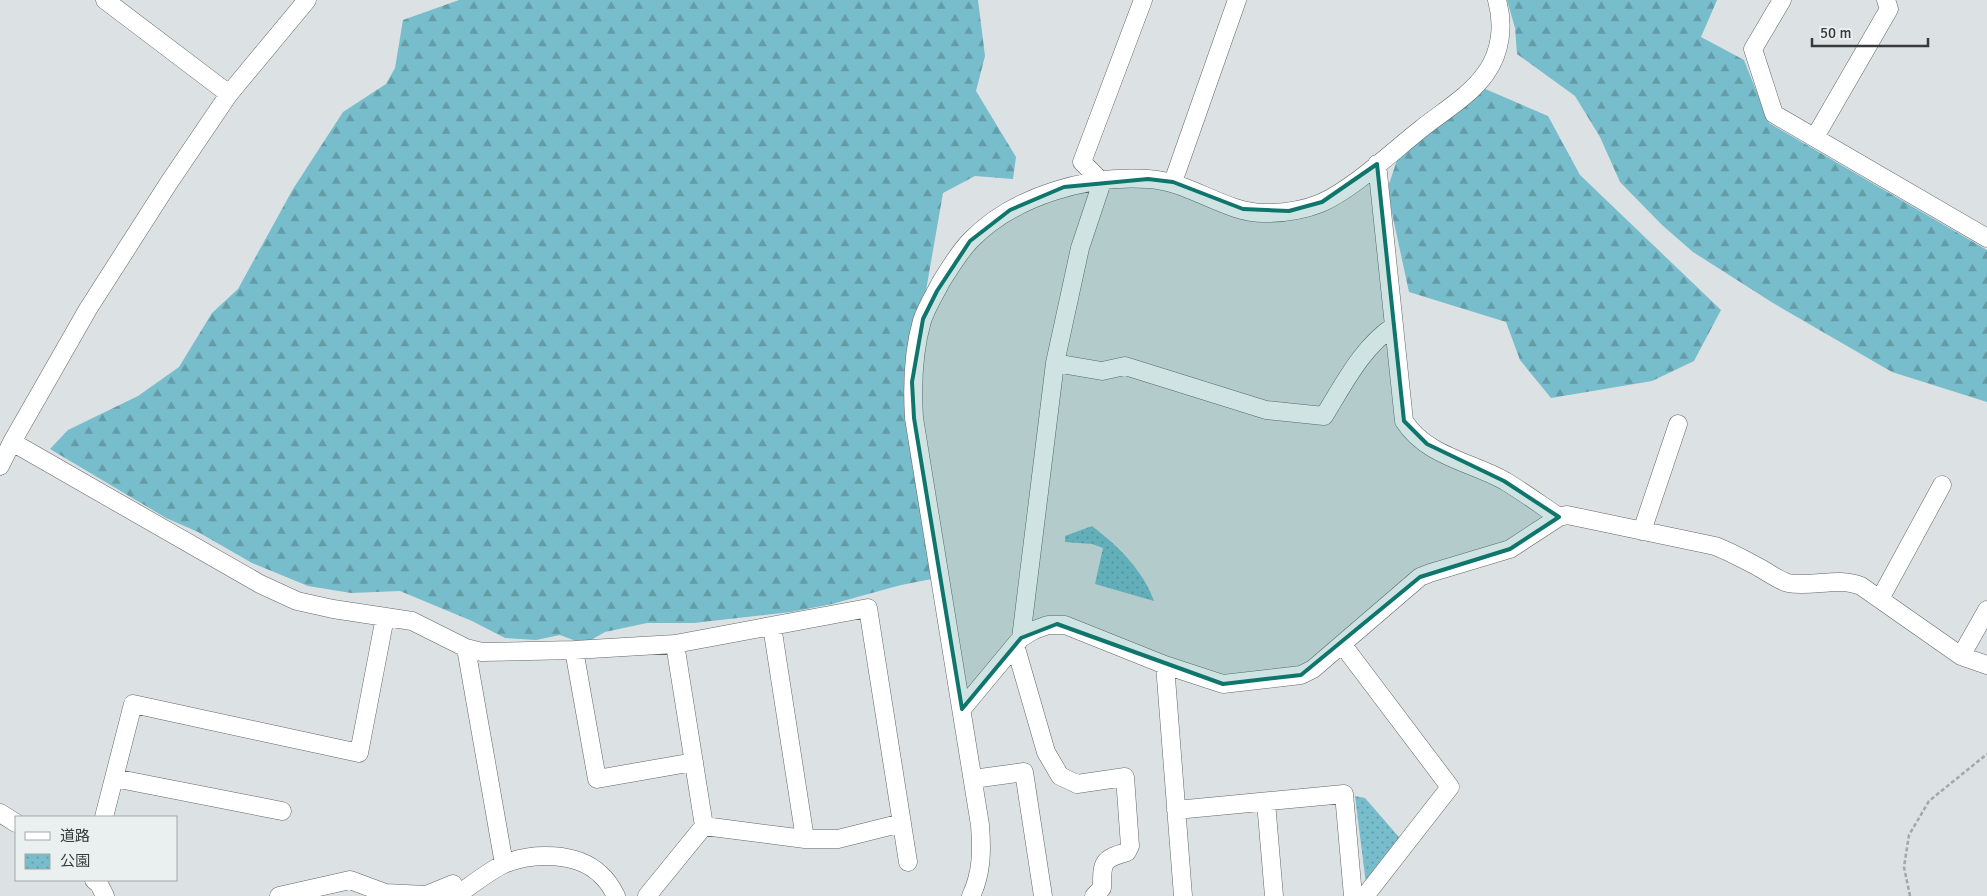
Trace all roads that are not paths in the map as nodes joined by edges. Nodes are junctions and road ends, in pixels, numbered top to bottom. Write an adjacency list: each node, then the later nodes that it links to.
1 (105, 0): 8 (street)
2 (307, 0): 8 (street)
3 (1144, 0): 11 (street)
4 (1237, 0): 12 (street)
5 (1497, 0): 10 (street)
6 (1782, 0): 9 (street)
7 (1886, 0): 9 (street)
8 (229, 94): 17 (street)
9 (1815, 137): 13 (street)
10 (1377, 164): 12 (street); 14 (street)
11 (1102, 182): 12 (street); 15 (street); 34 (street)
12 (1173, 182)
13 (1987, 238)
14 (1394, 326): 15 (street); 20 (street)
15 (1055, 363): 26 (street)
16 (1678, 424): 21 (street)
17 (12, 442): 18 (street); 24 (street)
18 (0, 466)
19 (1942, 485): 22 (street)
20 (1559, 517): 21 (street); 28 (street)
21 (1642, 530): 22 (street)
22 (1880, 599): 31 (street)
23 (1987, 610): 31 (street)
24 (385, 617): 29 (street); 36 (street)
25 (772, 626): 27 (street); 44 (street); 46 (street)
26 (1018, 641): 32 (street); 34 (street); 58 (street)
27 (675, 644): 30 (street); 35 (street)
28 (1342, 644): 32 (street); 62 (street)
29 (466, 648): 30 (street); 48 (street)
30 (574, 650): 35 (street)
31 (1961, 656): 33 (street)
32 (1165, 665): 39 (street)
33 (1987, 665)
34 (962, 709): 37 (street)
35 (694, 762): 45 (street)
36 (114, 778): 40 (street); 42 (street)
37 (973, 779): 56 (street); 57 (street)
38 (1266, 802): 39 (street); 60 (street); 61 (street)
39 (1176, 810): 59 (street)
40 (282, 811)
41 (0, 813): 43 (street)
42 (104, 816)
43 (15, 822)
44 (902, 823): 46 (street); 47 (street)
45 (704, 826): 46 (street); 55 (street)
46 (805, 839)
47 (908, 862)
48 (504, 864): 51 (street); 54 (street)
49 (95, 881): 52 (street)
50 (102, 881): 52 (street)
51 (457, 895): 53 (street)
52 (105, 896)
53 (280, 896)
54 (616, 896)
55 (647, 896)
56 (971, 896)
57 (1043, 896)
58 (1094, 896)
59 (1183, 896)
60 (1274, 896)
61 (1353, 896)
62 (1364, 896)

